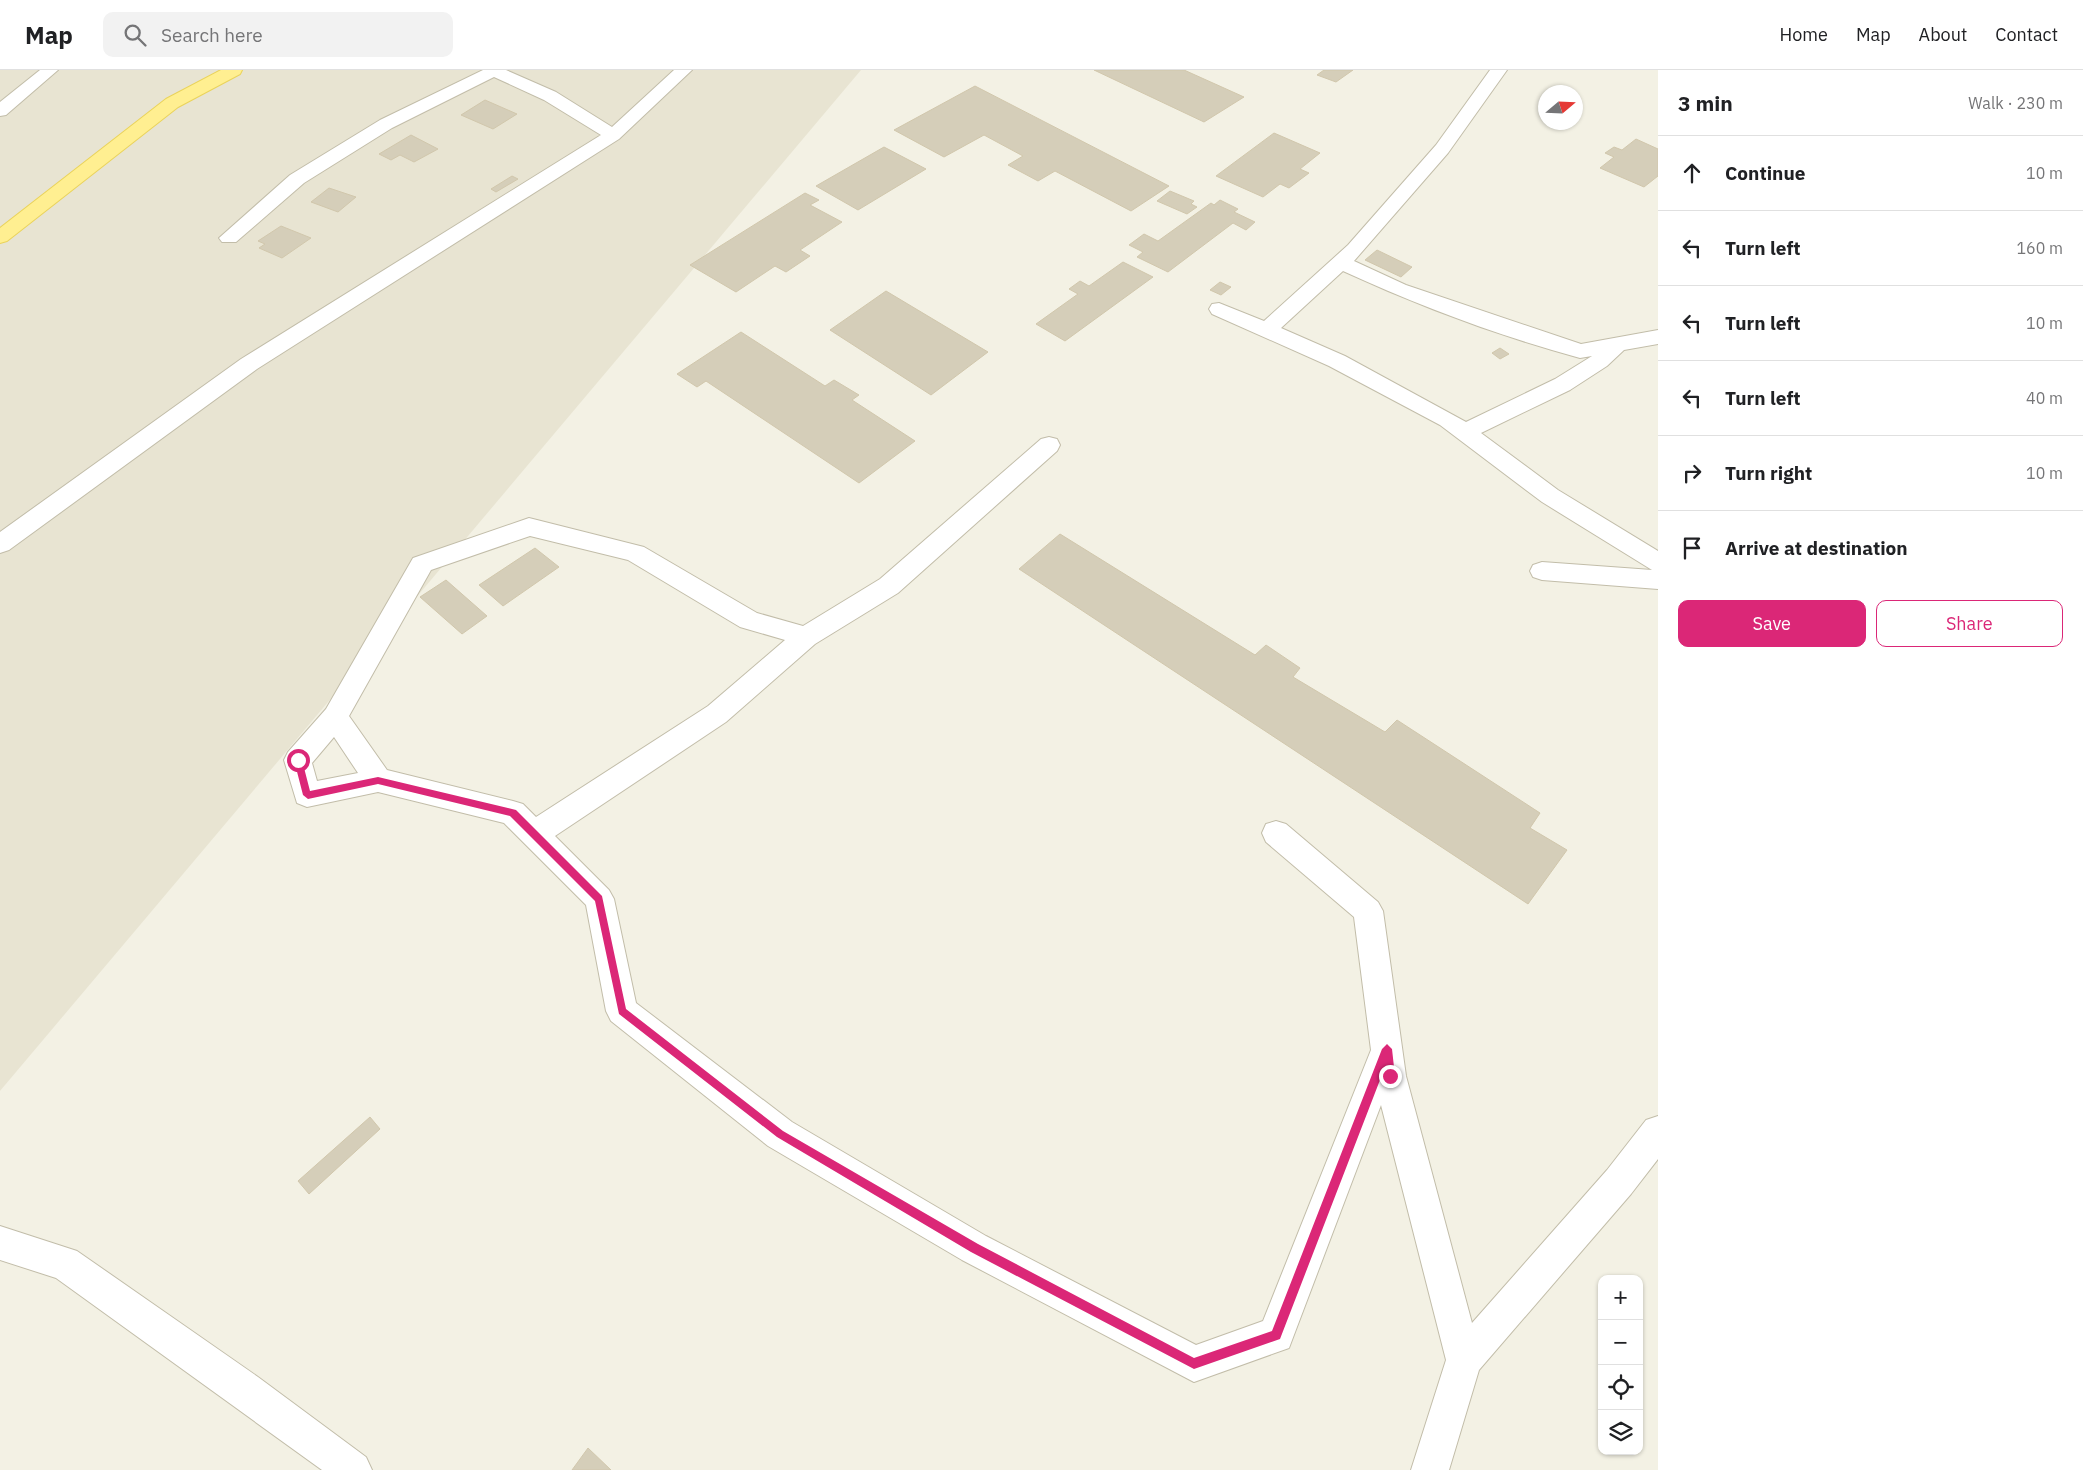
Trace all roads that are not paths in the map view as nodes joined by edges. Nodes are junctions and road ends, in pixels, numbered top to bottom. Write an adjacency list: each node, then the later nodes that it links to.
1 (50, 70): 6 (street)
2 (234, 70): 8 (main road)
3 (684, 70): 7 (street)
4 (1499, 70): 10 (street)
5 (495, 71): 7 (street); 9 (street)
6 (0, 112)
7 (613, 135): 17 (street)
8 (0, 237)
9 (229, 238)
10 (1341, 262): 12 (street); 14 (street)
11 (1219, 309): 12 (street)
12 (1267, 330): 15 (street)
13 (1658, 337): 14 (street)
14 (1619, 344): 15 (street)
15 (1464, 432): 18 (street)
16 (1048, 445): 21 (street)
17 (0, 544)
18 (1658, 563)
19 (1542, 571): 20 (street)
20 (1658, 580)
21 (806, 637): 22 (street); 25 (street)
22 (335, 717): 23 (street); 23 (street)
23 (378, 780): 25 (street)
24 (1276, 833): 26 (street)
25 (534, 834): 26 (street)
26 (1387, 1049): 29 (street)
27 (1658, 1132): 29 (street)
28 (0, 1243): 30 (street)
29 (1464, 1360): 31 (street)
30 (353, 1470)
31 (1430, 1470)

